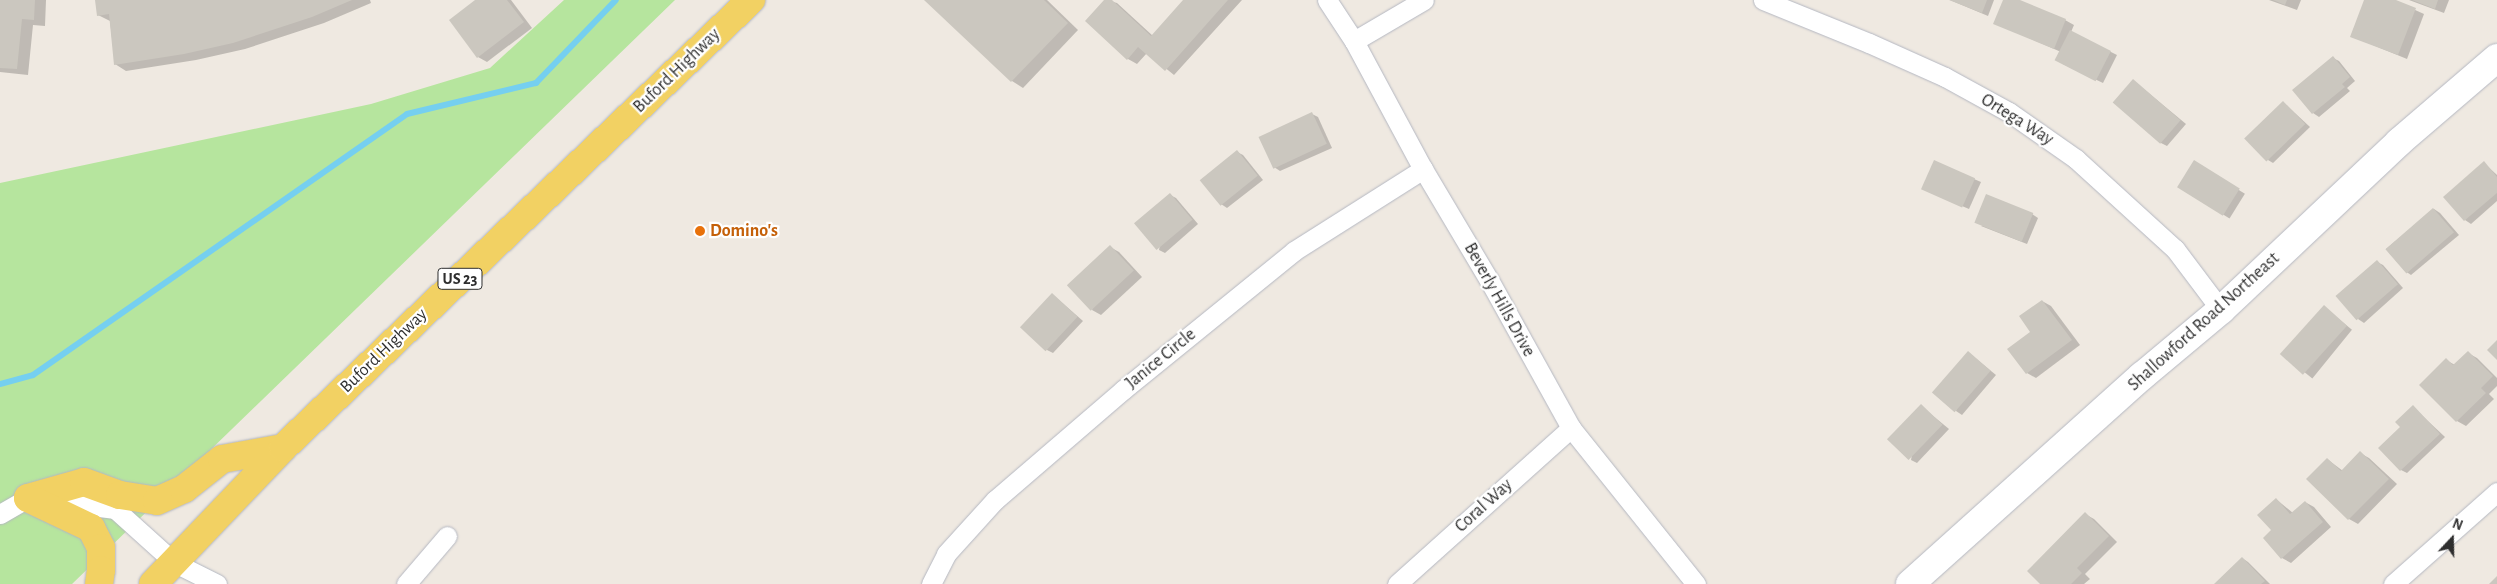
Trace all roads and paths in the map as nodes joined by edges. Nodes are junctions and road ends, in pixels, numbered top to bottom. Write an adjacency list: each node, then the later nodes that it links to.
1 (751, 0): 10 (main road, Buford Highway / US 23)
2 (1326, 0): 5 (street, Beverly Hills Drive)
3 (1424, 0): 5 (street)
4 (1763, 0): 8 (street, Ortega Way)
5 (1354, 41): 7 (street, Beverly Hills Drive)
6 (2497, 58): 8 (street, Shallowford Road Northeast)
7 (1423, 169): 9 (street, Beverly Hills Drive); 20 (street, Janice Circle)
8 (2221, 310): 23 (street, Shallowford Road Northeast)
9 (1571, 428): 21 (street, Coral Way); 22 (street, Beverly Hills Drive)
10 (283, 448): 12 (main road); 15 (main road, Buford Highway / US 23)
11 (2497, 492): 24 (street)
12 (28, 498): 13 (street); 15 (street); 16 (main road)
13 (0, 514)
14 (447, 536): 19 (street)
15 (175, 562): 17 (main road, Buford Highway / US 23); 18 (street)
16 (99, 584)
17 (153, 584)
18 (217, 584)
19 (406, 584)
20 (931, 584)
21 (1397, 584)
22 (1696, 584)
23 (1910, 584)
24 (2393, 584)

